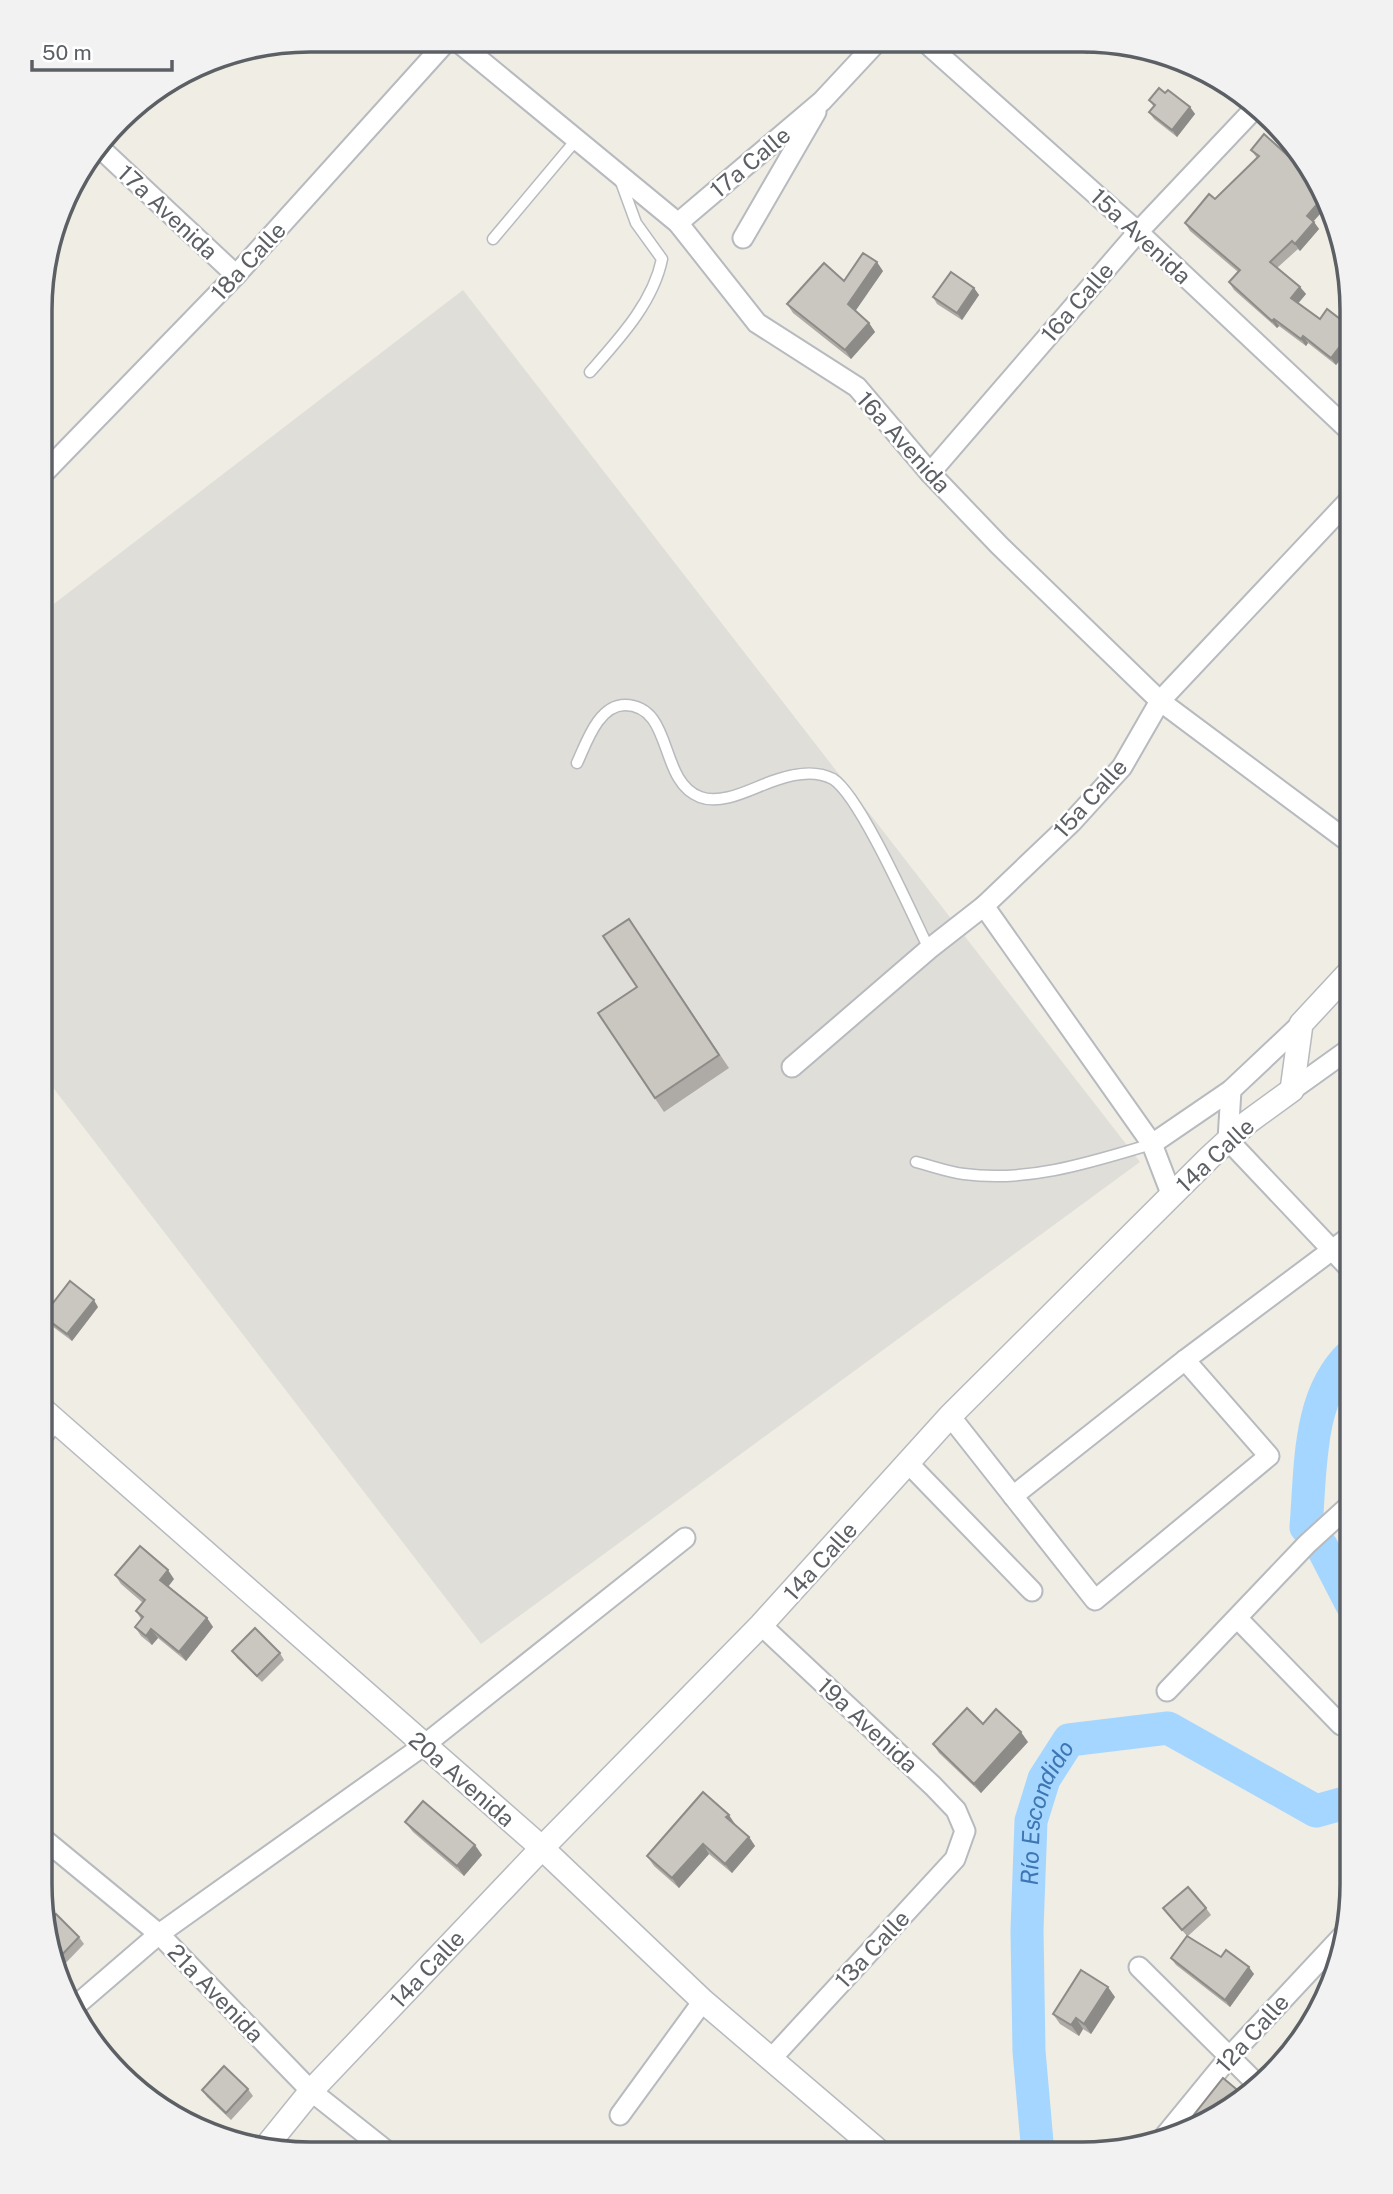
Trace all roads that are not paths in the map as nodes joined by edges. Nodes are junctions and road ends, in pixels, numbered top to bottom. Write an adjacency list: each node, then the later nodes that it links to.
1 (437, 52): 14 (street, 18a Calle)
2 (470, 52): 7 (street, 16a Avenida)
3 (868, 52): 5 (street, 17a Calle)
4 (936, 52): 11 (street, 15a Avenida)
5 (822, 101): 10 (street, 17a Calle); 12 (street, 17a Calle)
6 (1250, 114): 11 (street, 16a Calle)
7 (576, 140): 9 (street, 16a Avenida); 13 (lane)
8 (106, 153): 14 (street, 17a Avenida)
9 (618, 174): 10 (street, 16a Avenida); 15 (lane)
10 (678, 223): 18 (street, 16a Avenida)
11 (1138, 232): 16 (street, 15a Avenida); 18 (street, 16a Calle)
12 (743, 238)
13 (493, 239)
14 (236, 275): 17 (street, 18a Calle)
15 (590, 372)
16 (1340, 422)
17 (52, 465)
18 (930, 472): 20 (street, 16a Avenida)
19 (1340, 510): 20 (street, 15a Calle)
20 (1160, 701): 22 (street, 16a Avenida); 23 (street, 15a Calle)
21 (577, 763): 24 (lane)
22 (1340, 835)
23 (984, 906): 24 (street, 15a Calle); 32 (street)
24 (929, 949): 28 (street, 15a Calle)
25 (1340, 983): 26 (street)
26 (1301, 1024): 29 (street); 30 (street)
27 (1340, 1056): 30 (street)
28 (792, 1067)
29 (1231, 1090): 31 (street); 32 (street)
30 (1292, 1090): 31 (street, 14a Calle)
31 (1228, 1140): 34 (street, 14a Calle); 36 (street)
32 (1152, 1144): 33 (lane); 34 (street)
33 (916, 1162)
34 (1172, 1195): 39 (street, 14a Calle)
35 (1340, 1244): 36 (street)
36 (1333, 1250): 37 (street); 38 (street)
37 (1340, 1258)
38 (1185, 1360): 42 (street); 42 (street)
39 (950, 1416): 41 (street, 14a Calle); 42 (street)
40 (52, 1427): 50 (street, 20a Avenida)
41 (908, 1463): 45 (street); 47 (street, 14a Calle)
42 (1013, 1496)
43 (1340, 1514): 46 (street)
44 (685, 1538): 50 (street)
45 (1032, 1591)
46 (1238, 1619): 48 (street); 49 (street)
47 (761, 1625): 51 (street, 19a Avenida); 53 (street, 14a Calle)
48 (1167, 1691)
49 (1340, 1724)
50 (423, 1746): 53 (street, 20a Avenida); 54 (street)
51 (965, 1831): 60 (street, 13a Calle)
52 (52, 1846): 54 (street, 21a Avenida)
53 (542, 1848): 58 (street, 20a Avenida); 62 (street, 14a Calle)
54 (159, 1934): 57 (street); 62 (street, 21a Avenida)
55 (1333, 1946): 59 (street, 12a Calle)
56 (1139, 1967): 59 (street)
57 (81, 2001)
58 (703, 2001): 60 (street, 20a Avenida); 63 (street)
59 (1231, 2055): 61 (street); 64 (street, 12a Calle)
60 (770, 2060): 67 (street, 20a Avenida)
61 (1252, 2079)
62 (311, 2091): 65 (street, 14a Calle); 66 (street, 21a Avenida)
63 (620, 2115)
64 (1174, 2125)
65 (272, 2138)
66 (375, 2142)
67 (868, 2142)

